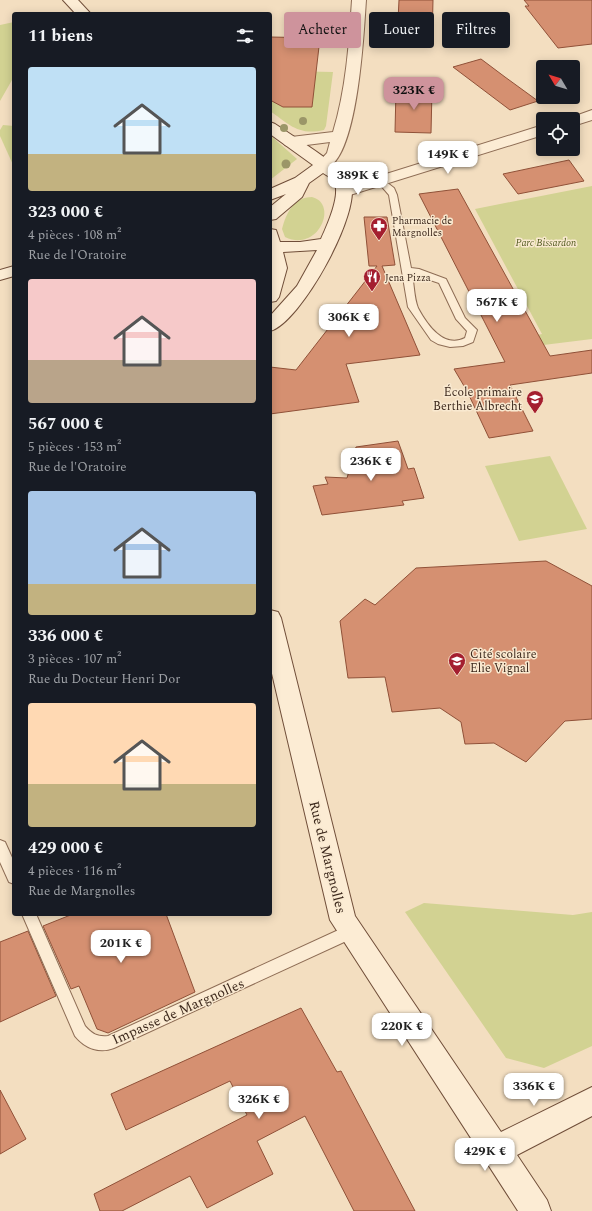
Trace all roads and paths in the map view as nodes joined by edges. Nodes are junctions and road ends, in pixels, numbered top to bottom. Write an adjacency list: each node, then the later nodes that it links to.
1 (70, 0): 3 (street)
2 (359, 0): 8 (street)
3 (82, 12)
4 (592, 115): 5 (street)
5 (580, 119)
6 (272, 128): 9 (street)
7 (536, 132): 12 (street)
8 (340, 136): 9 (street); 10 (street)
9 (291, 142): 10 (street)
10 (324, 166): 11 (street); 13 (street)
11 (301, 181): 14 (street); 15 (street)
12 (381, 181): 13 (street); 19 (lane)
13 (344, 192): 17 (street)
14 (272, 193)
15 (272, 213)
16 (272, 242): 17 (street)
17 (330, 242): 23 (street)
18 (272, 246): 22 (street)
19 (406, 271): 19 (lane)
20 (12, 272): 21 (street)
21 (0, 275)
22 (272, 290)
23 (272, 324)
24 (272, 626): 28 (street, Rue de Margnolles)
25 (0, 846): 26 (lane)
26 (12, 873)
27 (31, 916): 28 (lane, Impasse de Margnolles)
28 (350, 932): 30 (street, Rue de Margnolles)
29 (592, 1101): 30 (street)
30 (502, 1161): 31 (street, Rue de Margnolles)
31 (536, 1211)

